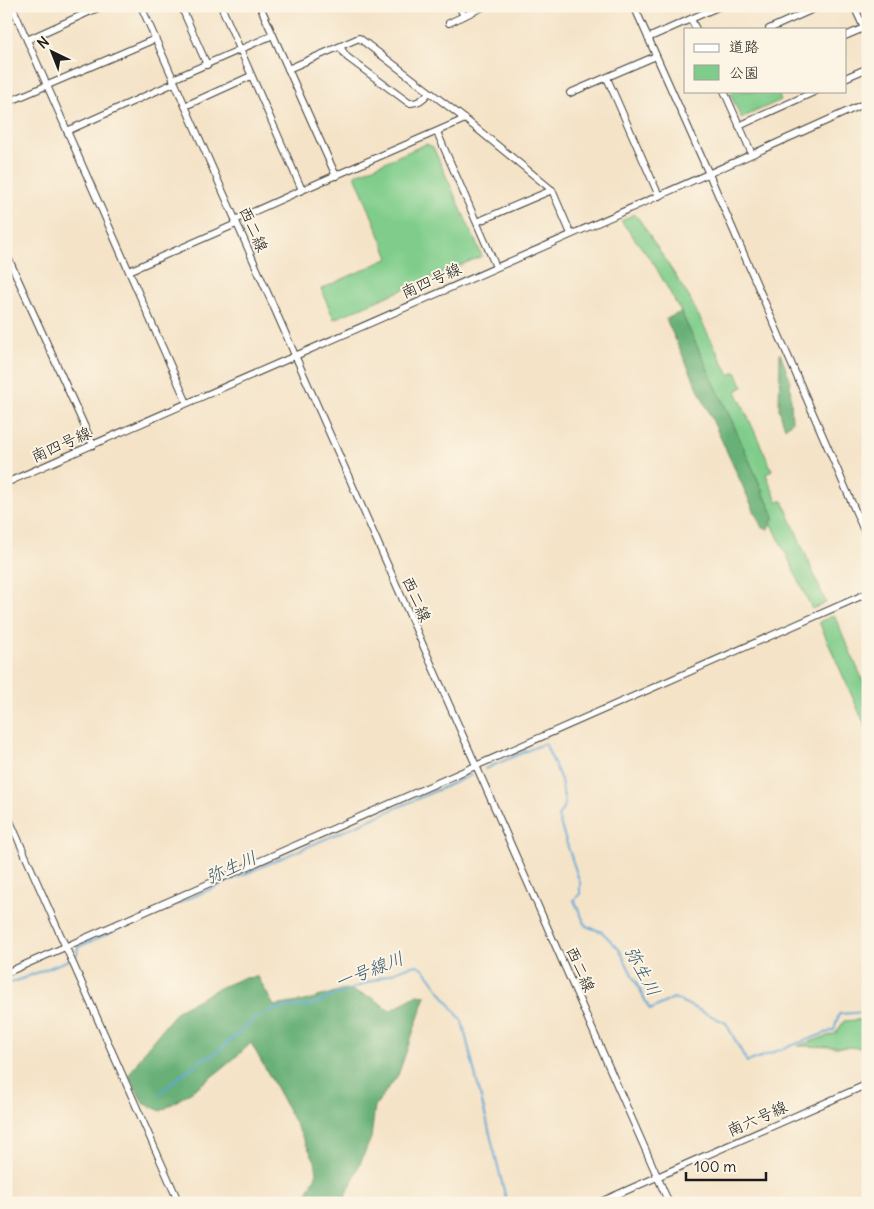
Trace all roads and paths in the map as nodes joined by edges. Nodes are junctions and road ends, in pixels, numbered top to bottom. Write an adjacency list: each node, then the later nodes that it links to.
1 (12, 6): 24 (street)
2 (102, 6): 24 (street)
3 (140, 6): 23 (street, 西二線)
4 (181, 6): 28 (street)
5 (221, 6): 26 (street)
6 (260, 6): 19 (street)
7 (459, 6): 13 (street)
8 (486, 6): 13 (street)
9 (634, 6): 22 (street)
10 (720, 6): 14 (street)
11 (820, 6): 17 (street)
12 (854, 6): 18 (street)
13 (464, 16): 15 (street)
14 (691, 19): 16 (street); 22 (street)
15 (449, 23)
16 (696, 28)
17 (771, 28)
18 (864, 28): 20 (street); 21 (street)
19 (273, 36): 26 (street); 30 (street)
20 (846, 36)
21 (868, 36)
22 (648, 38): 27 (street)
23 (155, 39): 34 (street, 西二線); 35 (street)
24 (27, 40): 35 (street)
25 (340, 47): 30 (street); 36 (street); 36 (street)
26 (240, 50): 28 (street); 31 (street)
27 (656, 56): 32 (street); 48 (street)
28 (207, 64): 34 (street)
29 (868, 68): 33 (street)
30 (288, 69): 49 (street)
31 (252, 76): 42 (street); 50 (street)
32 (607, 78): 39 (street); 52 (street)
33 (846, 78)
34 (174, 81): 42 (street, 西二線); 45 (street)
35 (47, 86): 41 (street); 45 (street)
36 (429, 92): 43 (street)
37 (724, 92): 44 (street)
38 (814, 92): 44 (street)
39 (570, 93)
40 (868, 102): 47 (street, 南四号線)
41 (6, 103)
42 (184, 106): 53 (street, 西二線)
43 (465, 119): 46 (street); 51 (street)
44 (739, 126): 47 (street)
45 (67, 130): 58 (street)
46 (437, 132): 49 (street); 54 (street)
47 (752, 154): 48 (street, 南四号線)
48 (709, 174): 52 (street, 南四号線); 63 (street)
49 (336, 176): 50 (street)
50 (302, 190): 53 (street)
51 (552, 190): 54 (street); 55 (street)
52 (659, 196): 55 (street, 南四号線)
53 (235, 222): 58 (street); 59 (street, 西二線)
54 (477, 222): 57 (street)
55 (571, 234): 57 (street, 南四号線)
56 (6, 253): 61 (street)
57 (496, 267): 59 (street, 南四号線)
58 (129, 271): 60 (street)
59 (295, 356): 60 (street, 南四号線); 65 (street, 西二線)
60 (187, 403): 61 (street, 南四号線)
61 (93, 445): 62 (street, 南四号線)
62 (6, 483)
63 (868, 540)
64 (868, 593): 65 (street)
65 (476, 766): 67 (street); 70 (street, 西二線)
66 (6, 812): 67 (street)
67 (66, 946): 68 (street); 71 (street)
68 (6, 973)
69 (868, 1084): 70 (street, 南六号線)
70 (658, 1176): 72 (street, 南六号線); 73 (street, 西二線)
71 (179, 1203)
72 (598, 1203)
73 (669, 1203)

